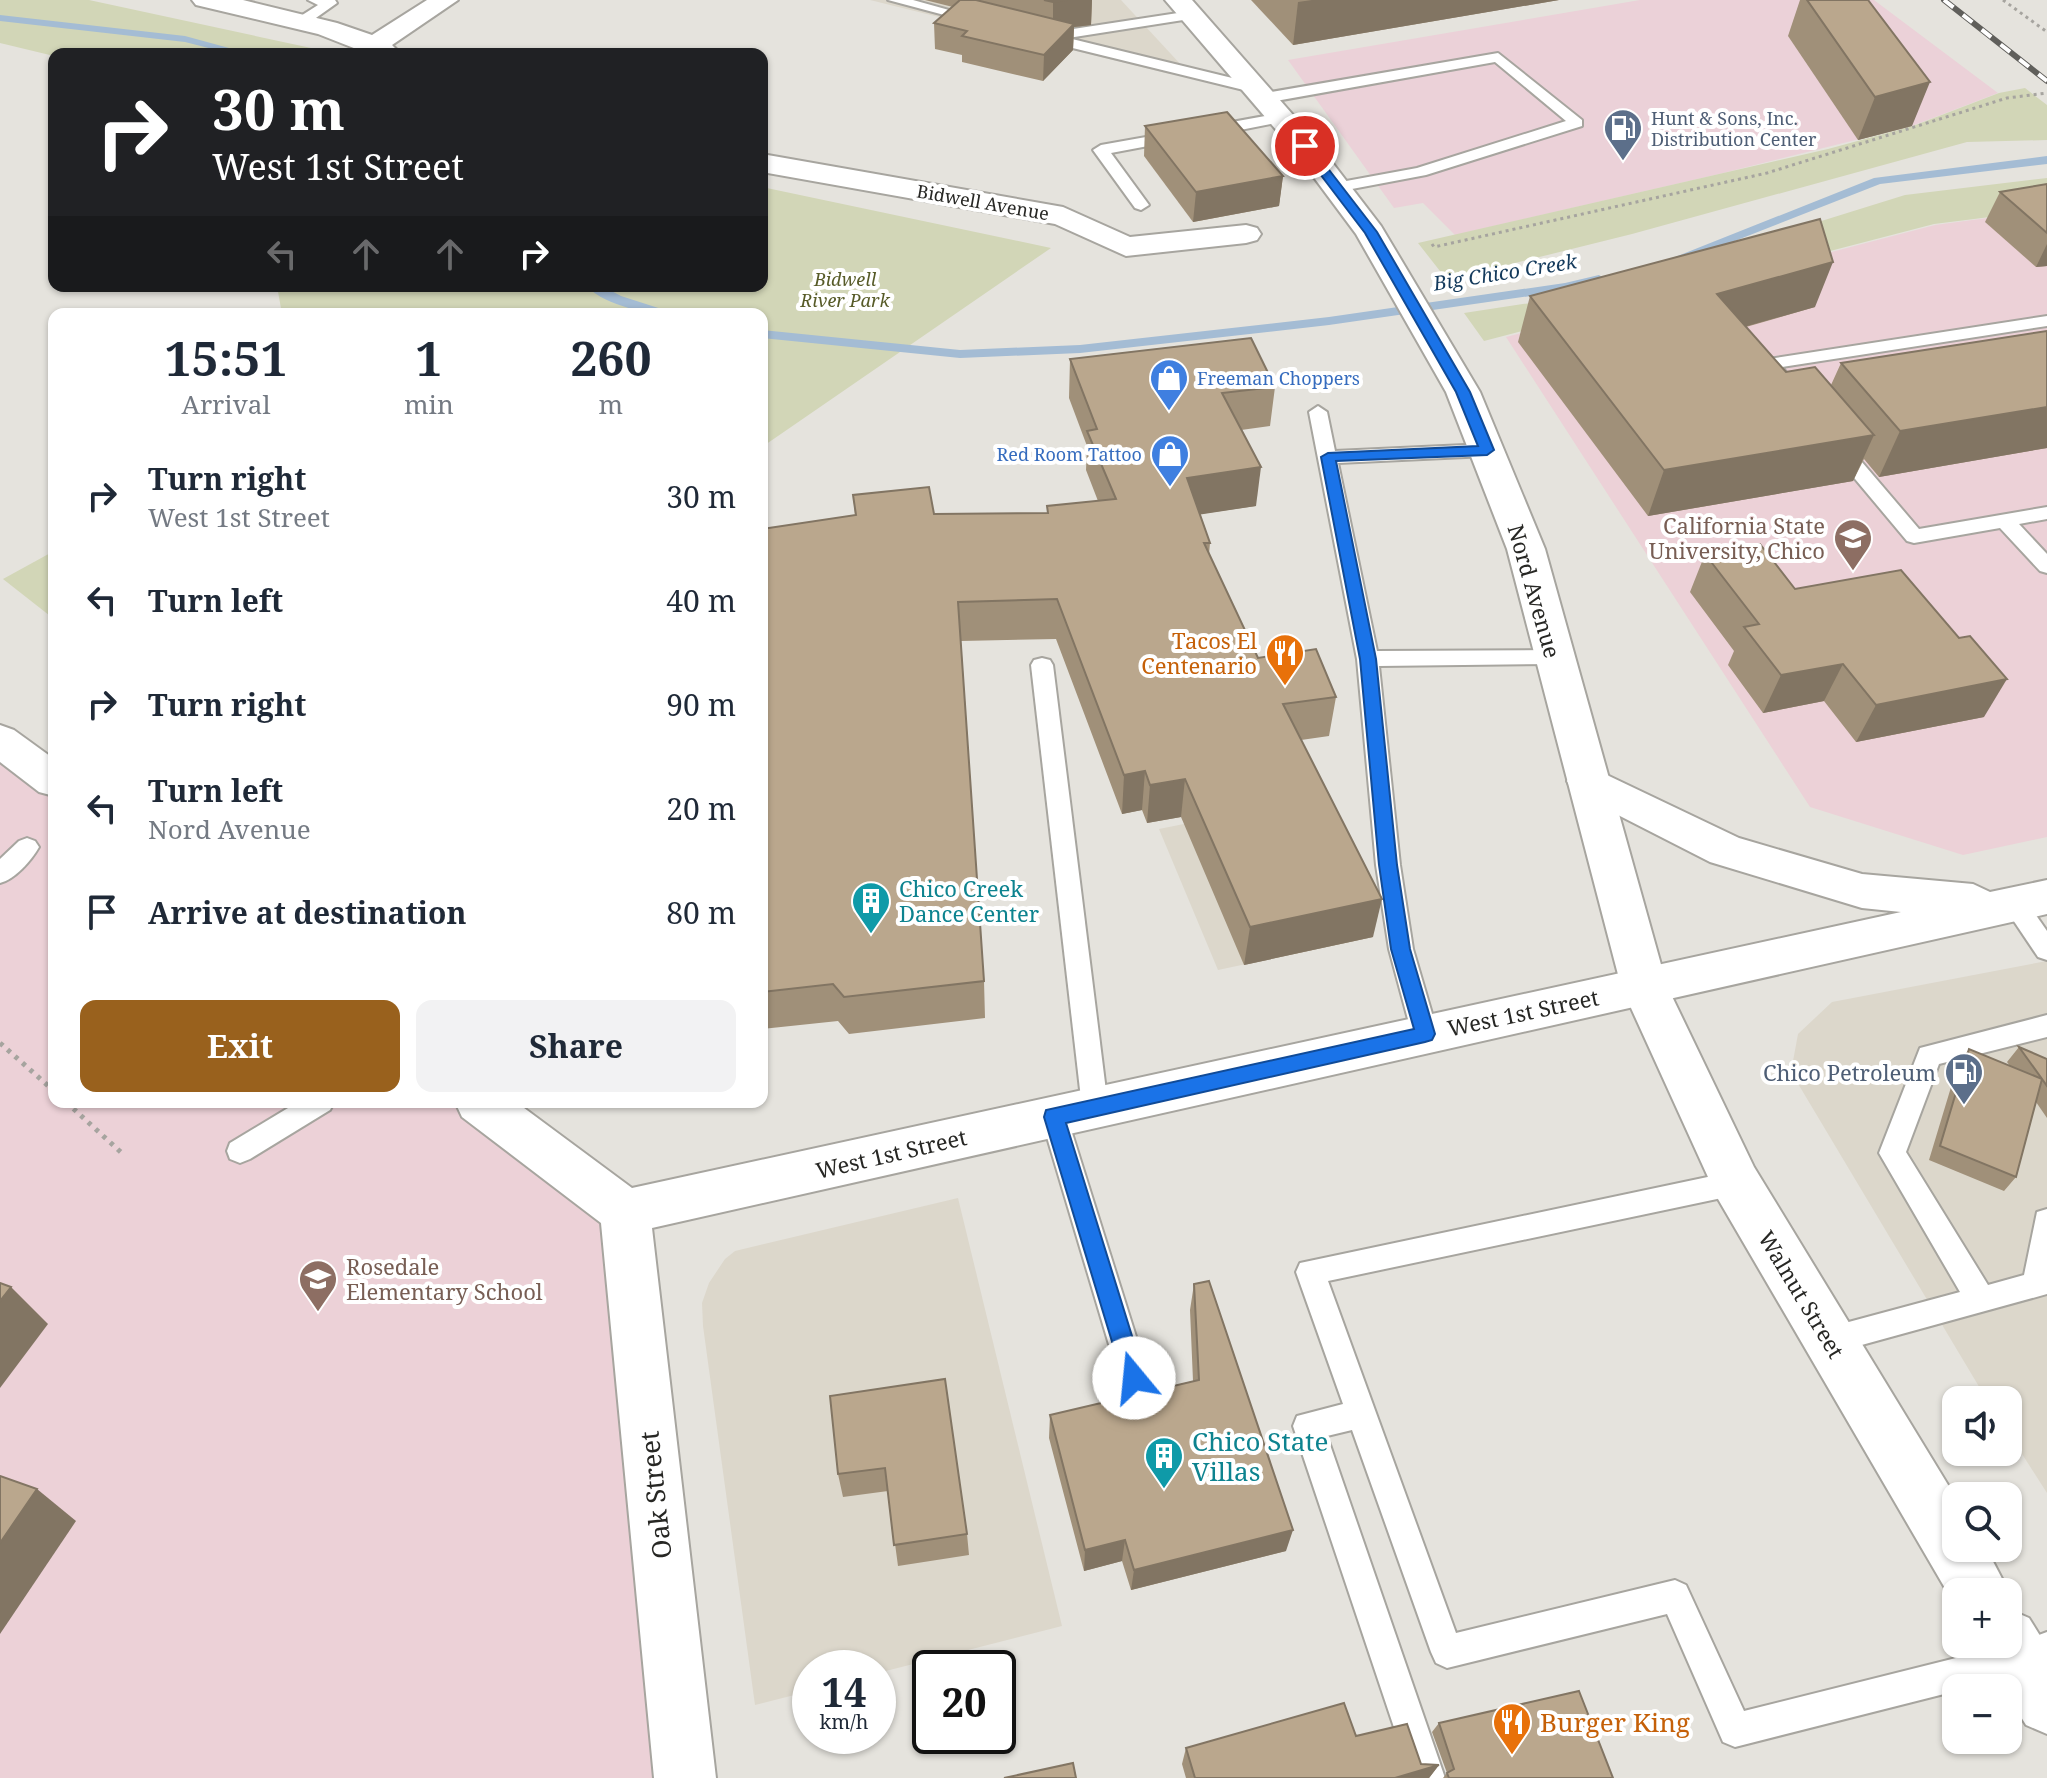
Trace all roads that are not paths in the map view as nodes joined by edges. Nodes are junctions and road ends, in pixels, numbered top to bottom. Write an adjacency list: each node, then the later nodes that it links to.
1 (205, 0): 6 (street)
2 (445, 0): 9 (street)
3 (895, 0): 4 (lane)
4 (938, 4): 7 (lane)
5 (1184, 7): 10 (street, Nord Avenue); 10 (lane)
6 (308, 11): 8 (street)
7 (989, 23)
8 (380, 48)
9 (383, 48)
10 (1267, 102): 12 (street, Nord Avenue); 12 (lane); 13 (lane)
11 (768, 164): 14 (street, Bidwell Avenue)
12 (1336, 187): 19 (street, Nord Avenue)
13 (1141, 205)
14 (1246, 234)
15 (2047, 321): 16 (lane)
16 (1798, 399)
17 (1318, 412): 20 (lane)
18 (1827, 433): 22 (lane)
19 (1487, 450): 20 (lane); 24 (street, Nord Avenue)
20 (1328, 457): 25 (lane)
21 (2047, 513): 22 (lane)
22 (2004, 520): 23 (lane)
23 (2047, 566)
24 (1555, 657): 25 (lane); 29 (street, Nord Avenue)
25 (1368, 659): 36 (lane)
26 (1042, 665): 39 (lane)
27 (0, 740): 28 (street)
28 (48, 776)
29 (1588, 781): 32 (street); 34 (street, Nord Avenue)
30 (27, 847): 31 (lane)
31 (0, 874)
32 (2031, 901): 33 (lane); 34 (street, West 1st Street)
33 (2047, 950)
34 (1644, 986): 36 (street, West 1st Street); 41 (street, Walnut Street)
35 (2047, 1026): 44 (lane)
36 (1425, 1034): 39 (street, West 1st Street)
37 (311, 1108): 40 (lane)
38 (487, 1108): 42 (street)
39 (1074, 1112): 42 (street, West 1st Street); 46 (lane)
40 (240, 1151)
41 (1736, 1183): 45 (street, Walnut Street); 47 (lane)
42 (625, 1212): 50 (street, Oak Street)
43 (2047, 1221): 44 (lane)
44 (1981, 1300): 45 (lane)
45 (1829, 1340): 48 (street, Walnut Street)
46 (1134, 1378)
47 (1361, 1414): 49 (lane); 51 (lane)
48 (1972, 1578)
49 (2030, 1662)
50 (685, 1778)
51 (1428, 1778)

